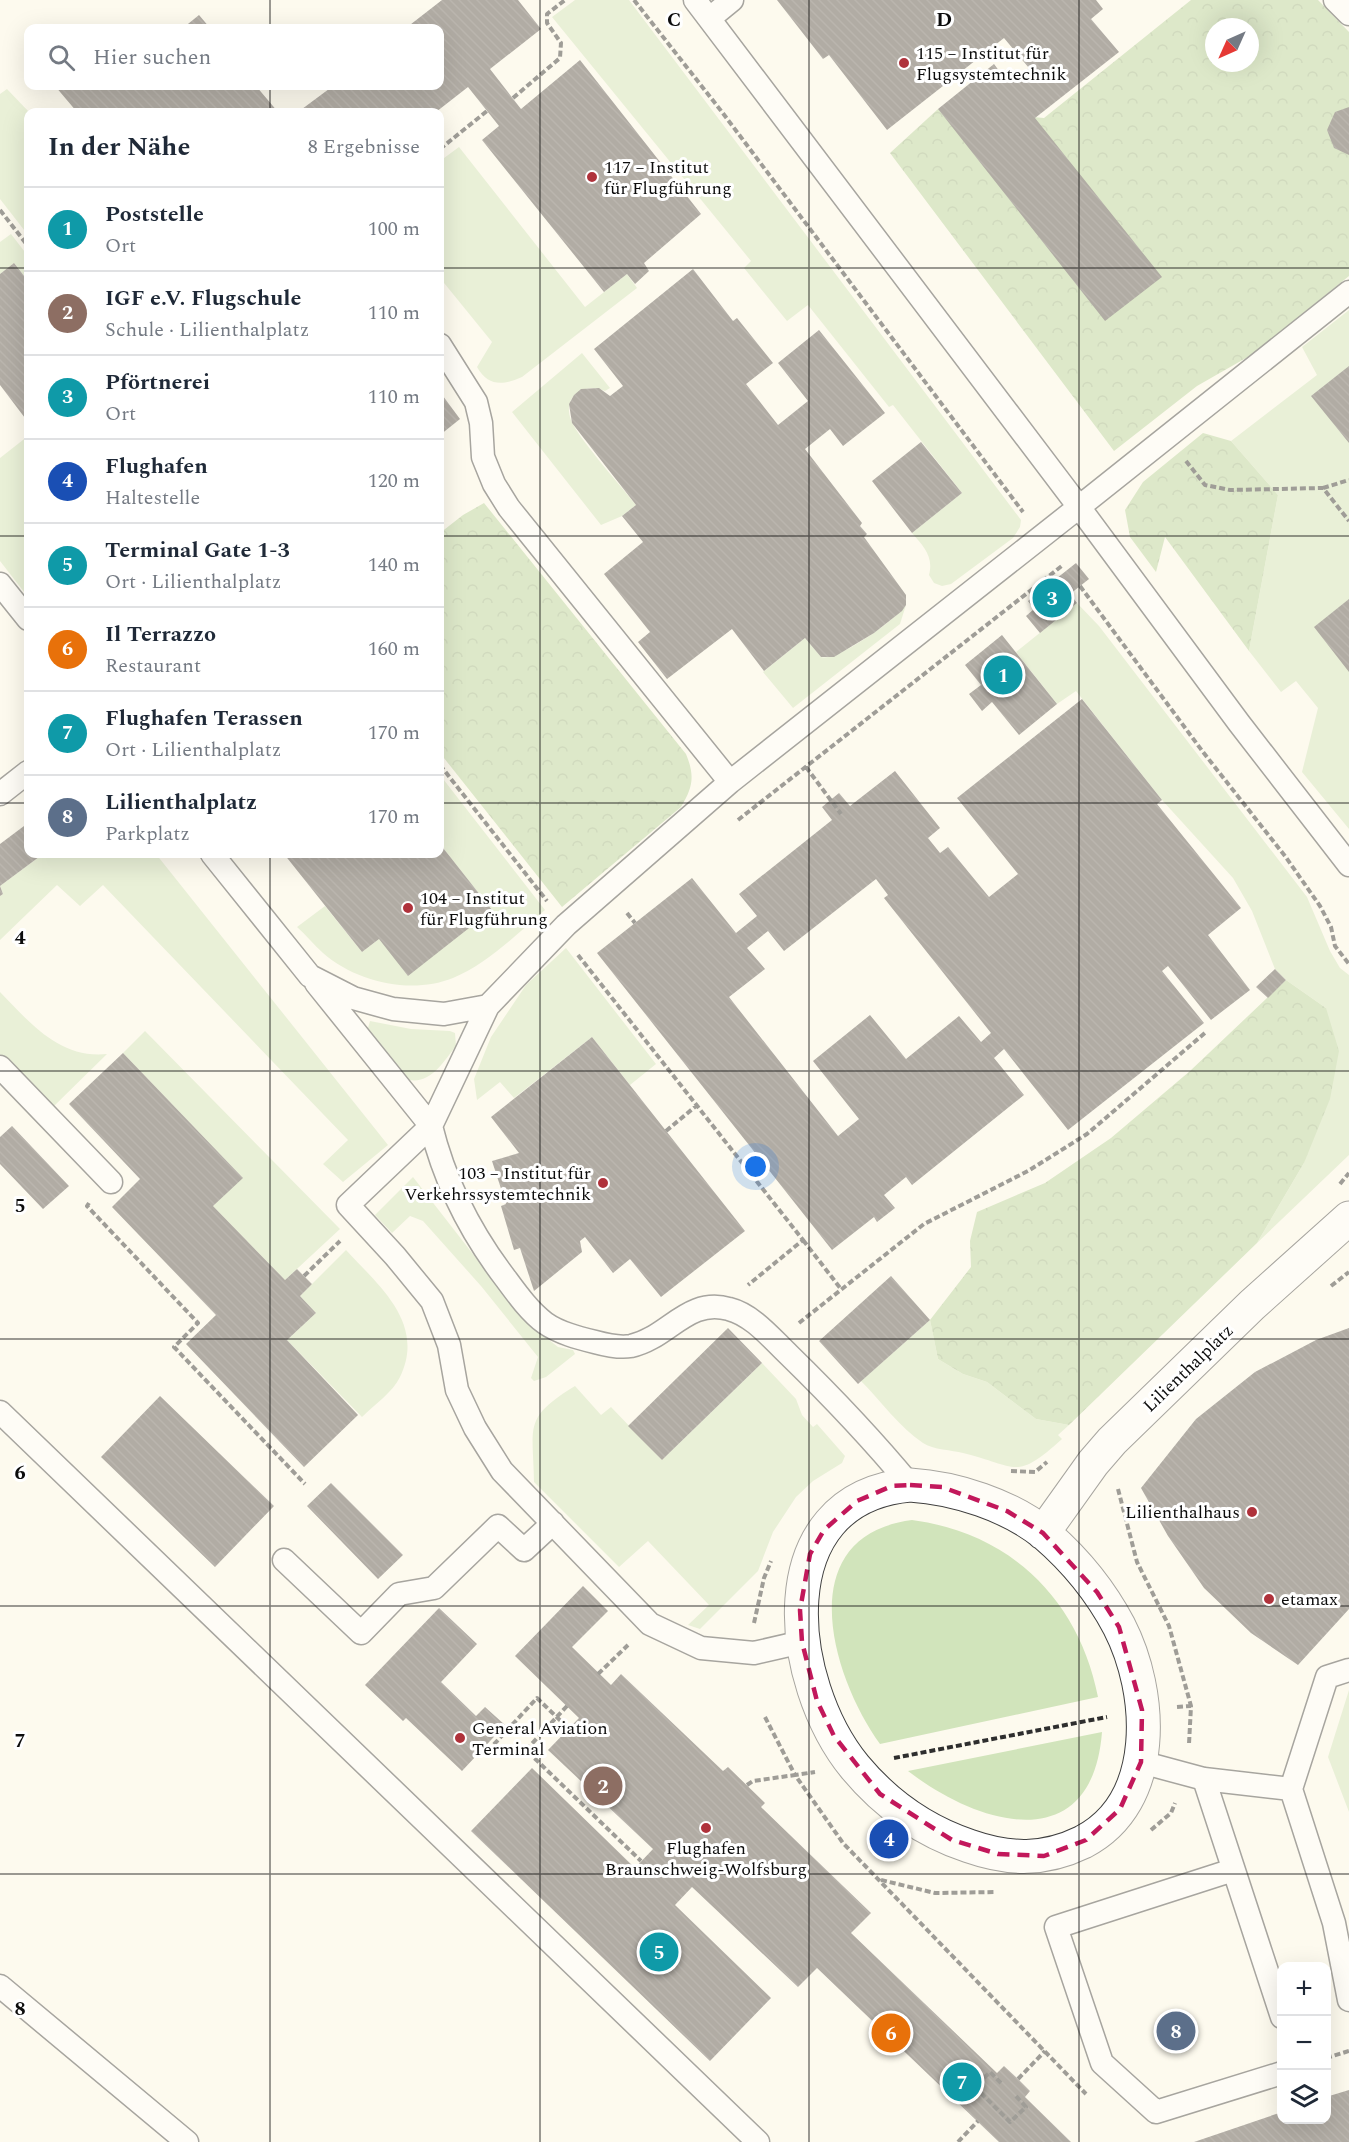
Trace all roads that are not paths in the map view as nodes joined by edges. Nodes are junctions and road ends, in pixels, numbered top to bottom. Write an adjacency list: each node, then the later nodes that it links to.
1 (696, 0): 5 (lane)
2 (732, 0): 5 (lane)
3 (1335, 0): 4 (lane)
4 (1349, 14)
5 (710, 18): 8 (lane)
6 (1349, 292): 8 (lane)
7 (444, 351): 12 (lane)
8 (1079, 507): 12 (lane); 15 (lane)
9 (0, 584): 10 (lane)
10 (24, 614)
11 (24, 775): 13 (lane)
12 (730, 782): 17 (lane)
13 (0, 794)
14 (215, 858): 16 (lane)
15 (1349, 866)
16 (310, 976): 17 (lane); 19 (lane)
17 (488, 1006): 19 (lane)
18 (0, 1067): 20 (lane)
19 (431, 1126): 23 (lane); 24 (lane)
20 (111, 1182)
21 (1349, 1218): 25 (street, Lilienthalplatz)
22 (0, 1412): 39 (lane)
23 (910, 1485): 25 (street); 27 (street)
24 (553, 1523): 26 (lane); 27 (lane)
25 (1043, 1533): 29 (street)
26 (284, 1560)
27 (802, 1642): 29 (street)
28 (1349, 1670): 31 (lane)
29 (1141, 1762): 30 (lane)
30 (1203, 1779): 31 (lane); 32 (lane)
31 (1291, 1789): 33 (lane)
32 (1233, 1870): 36 (lane); 37 (lane)
33 (1341, 1920): 35 (lane)
34 (0, 1986): 38 (lane)
35 (1349, 2000)
36 (1281, 2016)
37 (1277, 2074)
38 (187, 2142)
39 (758, 2142)

